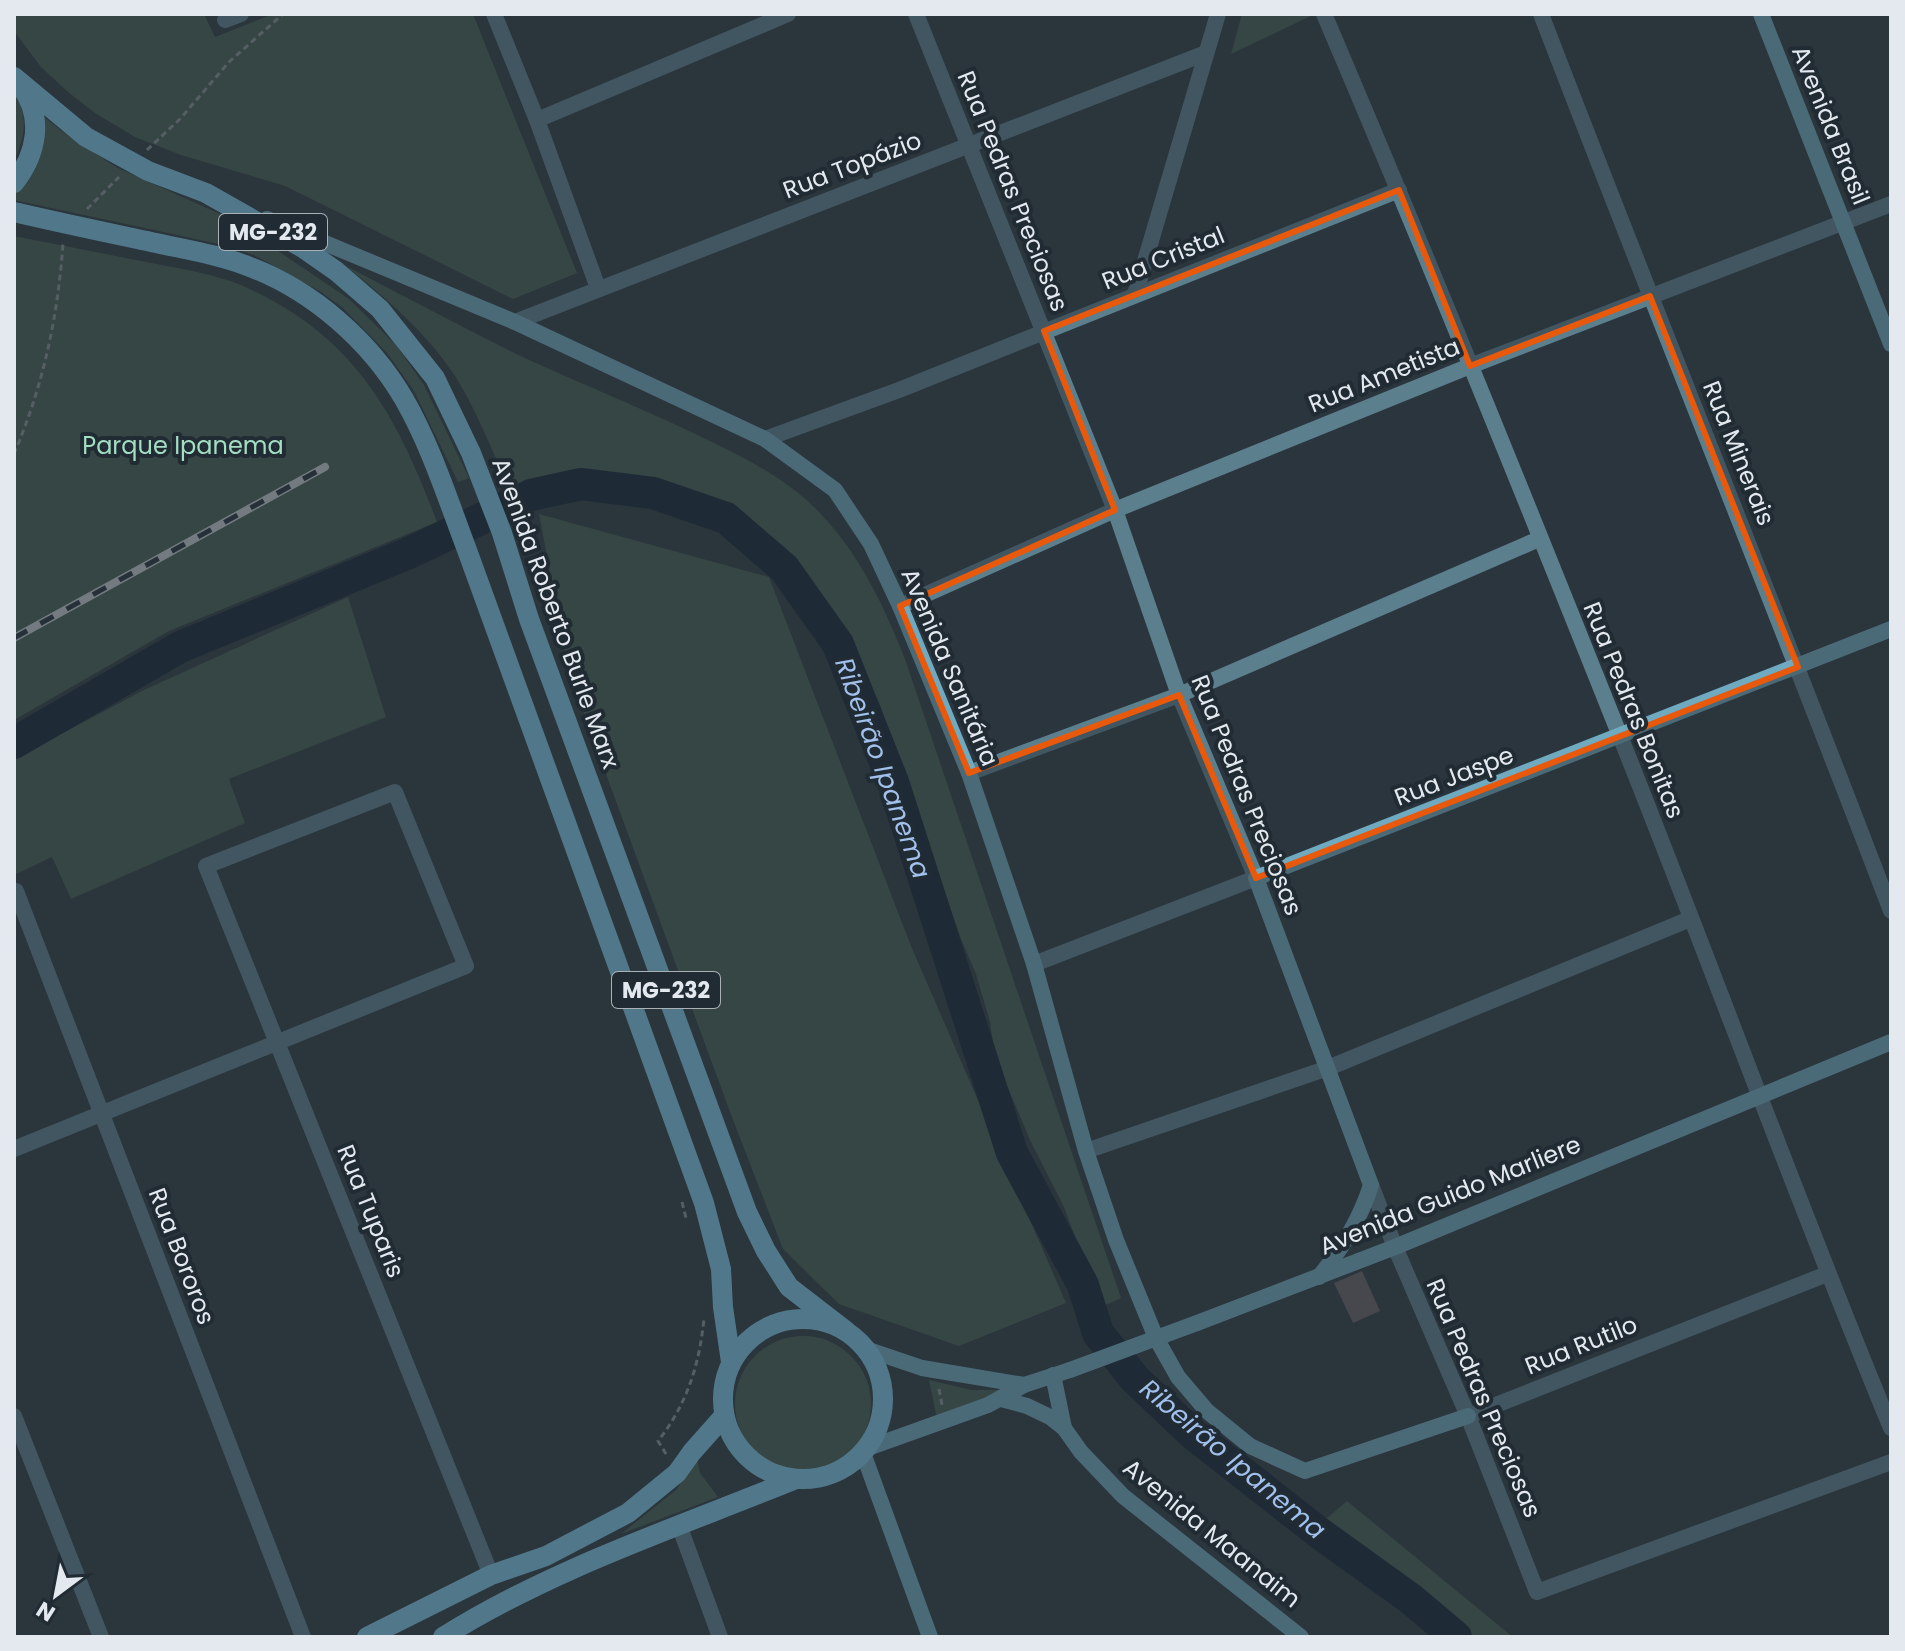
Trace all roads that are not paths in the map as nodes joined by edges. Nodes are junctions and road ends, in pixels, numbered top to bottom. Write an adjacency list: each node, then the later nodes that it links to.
1 (494, 14): 10 (street)
2 (788, 14): 10 (street)
3 (916, 14): 11 (street, Rua Pedras Preciosas)
4 (1218, 14): 8 (street)
5 (1324, 14): 13 (street, Rua Pedras Bonitas)
6 (1541, 14): 20 (street, Rua Minerais)
7 (1761, 14): 17 (main road, Avenida Brasil)
8 (1206, 53): 11 (street, Rua Topázio); 19 (street)
9 (14, 76): 12 (main road, MG-232); 14 (main road, Avenida Roberto Burle Marx / MG-232)
10 (537, 120): 18 (street)
11 (968, 147): 18 (street, Rua Topázio); 22 (street, Rua Pedras Preciosas)
12 (14, 183)
13 (1399, 190): 19 (street, Rua Cristal); 24 (street, Rua Pedras Bonitas)
14 (206, 193): 21 (main road, Avenida Sanitária); 50 (main road, Avenida Roberto Burle Marx / MG-232)
15 (1891, 204): 17 (street, Rua Ametista)
16 (14, 212): 52 (main road, MG-232)
17 (1844, 222): 20 (street, Rua Ametista); 23 (main road, Avenida Brasil)
18 (598, 288): 21 (street, Rua Topázio)
19 (1135, 295): 22 (street, Rua Cristal)
20 (1650, 296): 24 (street, Rua Ametista); 30 (street, Rua Minerais)
21 (515, 322): 25 (main road, Avenida Sanitária)
22 (1044, 331): 25 (street, Rua Cristal); 26 (street, Rua Pedras Preciosas)
23 (1891, 344)
24 (1470, 366): 26 (street, Rua Ametista); 27 (street, Rua Pedras Bonitas)
25 (765, 439): 28 (main road, Avenida Sanitária)
26 (1115, 510): 28 (street, Rua Ametista); 31 (street, Rua Pedras Preciosas)
27 (1539, 539): 31 (street); 32 (street, Rua Pedras Bonitas)
28 (900, 606): 33 (main road, Avenida Sanitária)
29 (1891, 629): 30 (main road, Rua Jaspe)
30 (1798, 667): 32 (main road, Rua Jaspe); 36 (street, Rua Minerais)
31 (1179, 695): 33 (street); 34 (street, Rua Pedras Preciosas)
32 (1621, 738): 34 (main road, Rua Jaspe); 37 (street, Rua Pedras Bonitas)
33 (969, 773): 38 (main road, Avenida Sanitária)
34 (1256, 878): 38 (street, Rua Jaspe); 41 (main road, Rua Pedras Preciosas)
35 (16, 891): 43 (street, Rua Bororos)
36 (1891, 911)
37 (1690, 919): 41 (street); 42 (street, Rua Pedras Bonitas)
38 (1034, 964): 45 (main road, Avenida Sanitária)
39 (278, 1042): 39 (street, Rua Tuparis); 43 (street); 66 (street, Rua Tuparis)
40 (1891, 1042): 42 (main road, Avenida Guido Marliere)
41 (1328, 1068): 45 (street); 46 (main road, Rua Pedras Preciosas)
42 (1760, 1098): 47 (main road, Avenida Guido Marliere); 48 (street, Rua Pedras Bonitas)
43 (101, 1114): 44 (street); 68 (street, Rua Bororos)
44 (14, 1149)
45 (1086, 1151): 63 (main road, Avenida Sanitária)
46 (1371, 1185): 47 (street, Rua Pedras Preciosas); 49 (main road)
47 (1395, 1247): 49 (main road, Avenida Guido Marliere); 58 (street, Rua Pedras Preciosas)
48 (1827, 1274): 58 (street, Rua Rutilo); 60 (street, Rua Pedras Bonitas)
49 (1319, 1277): 53 (main road, Avenida Guido Marliere, bridge)
50 (846, 1331): 51 (main road, MG-232); 52 (main road, MG-232)
51 (866, 1349): 54 (main road, Avenida Guido Marliere); 61 (main road, MG-232)
52 (731, 1362): 57 (main road, MG-232)
53 (1062, 1372): 54 (main road, Avenida Guido Marliere); 59 (main road, Avenida Maanaim)
54 (1024, 1385): 55 (main road, Avenida Guido Marliere)
55 (1001, 1399): 59 (main road, Avenida Maanaim); 61 (main road, Avenida Guido Marliere)
56 (14, 1416): 67 (street)
57 (724, 1416): 64 (main road); 66 (main road)
58 (1468, 1416): 62 (street, Rua Pedras Preciosas); 63 (main road, Rua Rutilo)
59 (1064, 1428): 73 (main road, Avenida Maanaim)
60 (1891, 1428)
61 (865, 1450): 64 (main road); 72 (main road)
62 (1891, 1462)
63 (1305, 1471)
64 (796, 1479): 65 (main road)
65 (679, 1525): 70 (main road); 71 (street)
66 (491, 1575): 69 (main road)
67 (101, 1637)
68 (303, 1637)
69 (367, 1637)
70 (443, 1637)
71 (720, 1637)
72 (930, 1637)
73 (1301, 1637)

